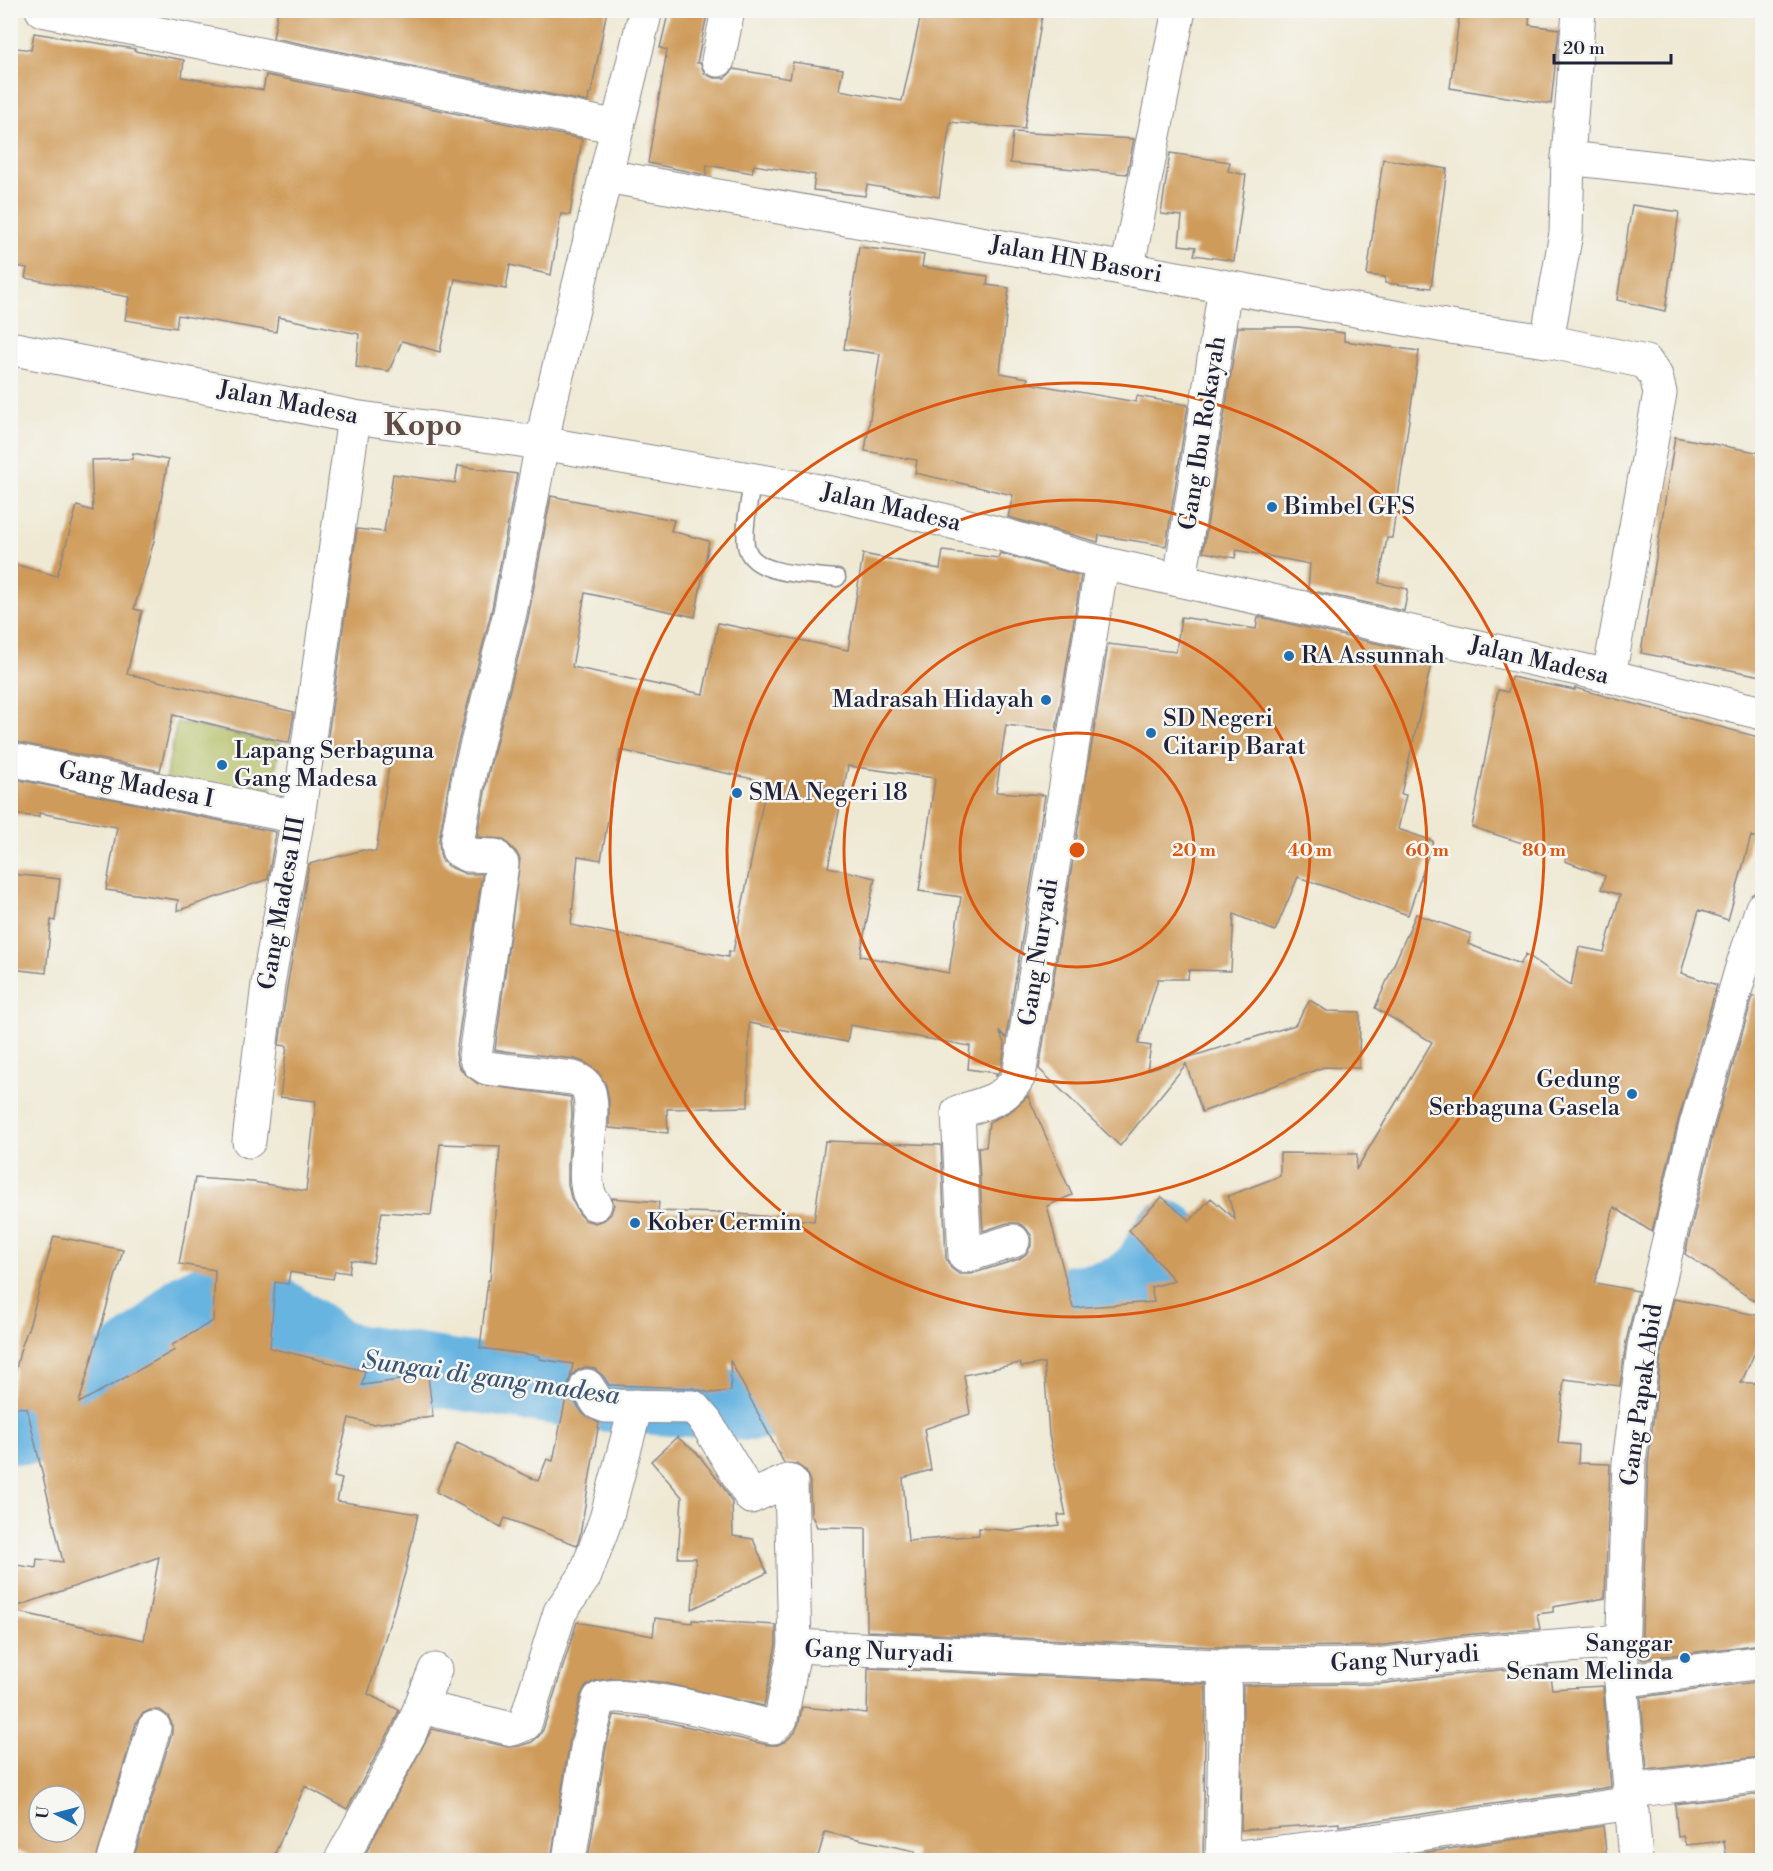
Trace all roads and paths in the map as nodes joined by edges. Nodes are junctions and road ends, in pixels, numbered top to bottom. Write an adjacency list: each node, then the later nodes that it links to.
1 (42, 10): 7 (street)
2 (646, 10): 7 (street)
3 (728, 10): 6 (street)
4 (1179, 10): 11 (street)
5 (1580, 10): 8 (street)
6 (718, 60)
7 (618, 127): 9 (street)
8 (1568, 158): 10 (street); 13 (street)
9 (606, 176): 11 (street, Jalan HN Basori); 16 (street)
10 (1762, 180)
11 (1127, 270): 12 (street, Jalan HN Basori)
12 (1226, 286): 13 (street, Jalan HN Basori); 20 (street, Gang Ibu Rokayah)
13 (1547, 341): 21 (street, Jalan HN Basori)
14 (10, 348): 15 (street, Jalan Madesa)
15 (354, 417): 16 (street, Jalan Madesa); 24 (street, Gang Madesa III)
16 (541, 443): 17 (street, Jalan Madesa); 27 (street)
17 (753, 479): 18 (street, Jalan Madesa); 19 (lane)
18 (1102, 563): 20 (street, Jalan Madesa); 28 (street, Gang Nuryadi)
19 (837, 578)
20 (1180, 580): 21 (street, Jalan Madesa)
21 (1609, 676): 22 (street, Jalan Madesa)
22 (1762, 713)
23 (10, 759): 24 (street, Gang Madesa I)
24 (298, 818): 26 (street, Gang Madesa III)
25 (1762, 908): 31 (street, Gang Papak Abid)
26 (249, 1141)
27 (595, 1204)
28 (1013, 1241)
29 (592, 1394): 30 (street)
30 (636, 1406): 32 (street); 37 (street)
31 (1623, 1642): 34 (street, Gang Nuryadi); 36 (street, Gang Papak Abid)
32 (795, 1646): 34 (street, Gang Nuryadi); 43 (street, Gang Nuryadi)
33 (1762, 1662): 36 (street)
34 (1224, 1666): 44 (street)
35 (435, 1670): 37 (street)
36 (1621, 1681): 40 (street, Gang Papak Abid)
37 (421, 1707): 42 (street)
38 (154, 1728): 41 (street)
39 (1762, 1775): 40 (street)
40 (1631, 1797): 44 (street); 45 (street, Gang Papak Abid)
41 (114, 1860)
42 (341, 1860)
43 (569, 1860)
44 (1222, 1860)
45 (1636, 1860)

